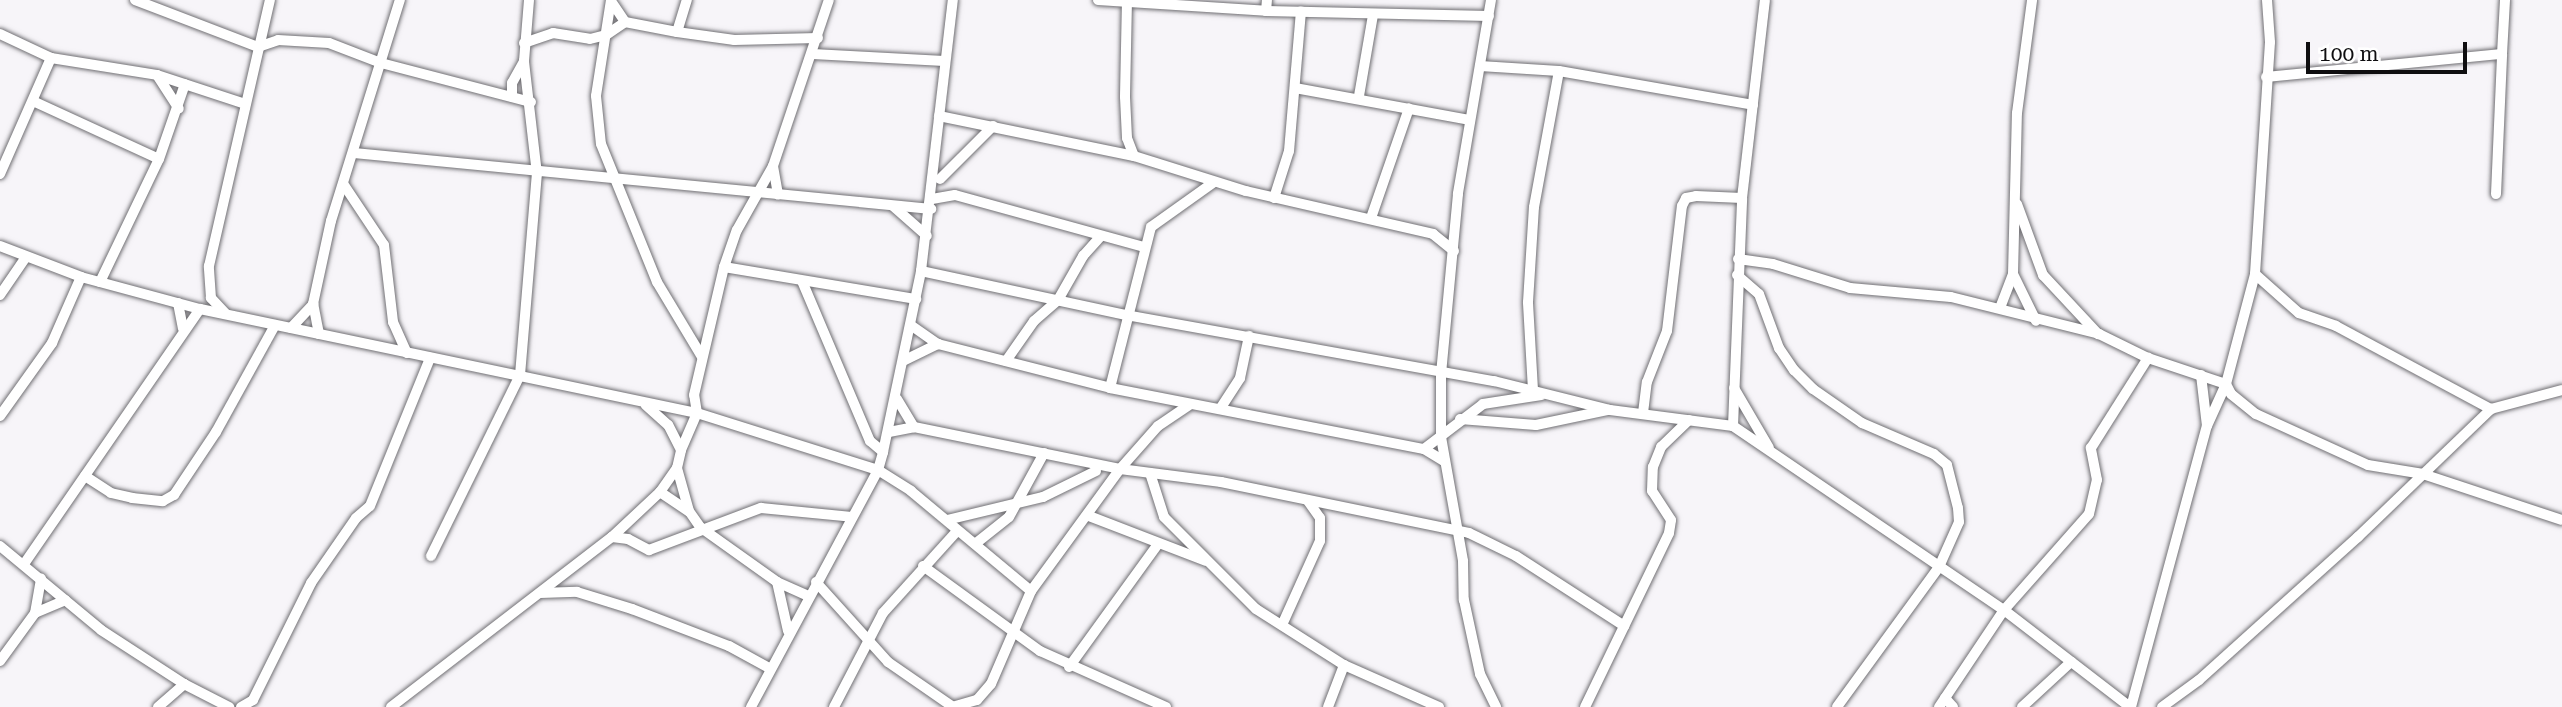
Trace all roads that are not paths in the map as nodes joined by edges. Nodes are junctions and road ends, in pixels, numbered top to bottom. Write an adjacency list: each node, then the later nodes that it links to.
1 (135, 0): 21 (street)
2 (163, 0): 21 (street)
3 (270, 0): 30 (street)
4 (400, 0): 36 (street)
5 (529, 0): 29 (street)
6 (687, 0): 25 (street)
7 (829, 0): 28 (street)
8 (953, 0): 35 (street)
9 (1098, 0): 17 (street)
10 (1490, 0): 23 (street)
11 (1765, 0): 50 (street)
12 (2025, 0): 20 (street)
13 (2032, 0): 20 (street)
14 (2267, 0): 40 (street)
15 (2505, 0): 32 (street)
16 (611, 1): 24 (street); 27 (street)
17 (1127, 1): 18 (street); 56 (street)
18 (1266, 6): 19 (street)
19 (1301, 12): 22 (street); 43 (street)
20 (2030, 13): 74 (street)
21 (172, 14): 30 (street)
22 (1373, 15): 23 (street); 45 (street)
23 (1489, 16): 37 (street)
24 (625, 22): 25 (street); 27 (street)
25 (677, 32): 28 (street)
26 (0, 34): 33 (street)
27 (606, 35): 29 (street); 64 (street)
28 (818, 38): 31 (street)
29 (524, 43): 34 (street)
30 (258, 47): 36 (street); 49 (street)
31 (813, 54): 35 (street); 61 (street)
32 (2502, 54): 40 (street); 69 (street)
33 (51, 58): 39 (street); 47 (street)
34 (524, 61): 42 (street); 48 (street)
35 (944, 61): 53 (street)
36 (381, 63): 44 (street); 58 (street)
37 (1480, 66): 38 (street); 54 (street)
38 (1559, 71): 50 (street); 125 (street)
39 (157, 75): 41 (street); 52 (street)
40 (2266, 77): 90 (street)
41 (185, 83): 49 (street); 52 (street)
42 (512, 83): 44 (street); 46 (street)
43 (1295, 88): 45 (street); 72 (street)
44 (497, 91): 46 (street)
45 (1359, 96): 51 (street)
46 (512, 97): 48 (street)
47 (34, 103): 60 (street); 62 (street)
48 (531, 103): 63 (street)
49 (246, 104): 102 (street)
50 (1753, 105): 73 (street)
51 (1409, 108): 54 (street); 77 (street)
52 (179, 110): 60 (street)
53 (939, 116): 55 (street); 65 (street)
54 (1469, 120): 78 (street)
55 (993, 126): 57 (street); 65 (street)
56 (1127, 138): 57 (street); 59 (street)
57 (1115, 152): 59 (street)
58 (354, 153): 63 (street); 67 (street)
59 (1135, 156): 66 (street)
60 (159, 159): 94 (street)
61 (773, 166): 68 (street); 70 (street)
62 (0, 174)
63 (537, 174): 64 (street); 120 (street)
64 (617, 176): 68 (street); 114 (street)
65 (938, 177): 71 (street); 75 (street)
66 (1214, 183): 72 (street); 83 (street)
67 (344, 185): 99 (street); 113 (street)
68 (755, 192): 70 (street); 87 (street)
69 (2496, 194)
70 (778, 195): 76 (street)
71 (955, 195): 75 (street); 81 (street)
72 (1274, 198): 77 (street)
73 (1742, 198): 86 (street); 137 (street)
74 (2016, 200): 89 (street); 110 (street)
75 (931, 204): 76 (street); 80 (street)
76 (892, 205): 80 (street)
77 (1371, 218): 79 (street)
78 (1456, 229): 79 (street); 84 (street)
79 (1433, 234): 84 (street)
80 (927, 236): 88 (street)
81 (1100, 237): 83 (street); 97 (street)
82 (0, 246): 85 (street)
83 (1144, 247): 103 (street)
84 (1454, 251): 119 (street)
85 (26, 257): 92 (street); 95 (street)
86 (1738, 259): 91 (street); 100 (street)
87 (724, 267): 93 (street); 114 (street)
88 (921, 271): 96 (street); 97 (street)
89 (2013, 274): 100 (street); 104 (street)
90 (2255, 274): 122 (street); 133 (street)
91 (1737, 275): 124 (street); 181 (street)
92 (81, 277): 94 (street); 138 (street)
93 (802, 281): 96 (street); 149 (street)
94 (100, 282): 98 (street)
95 (0, 295)
96 (916, 299): 106 (street)
97 (1058, 300): 103 (street); 118 (street)
98 (178, 303): 101 (street); 108 (street)
99 (313, 304): 107 (street); 109 (street)
100 (2000, 308): 104 (street)
101 (200, 309): 102 (street); 108 (street)
102 (226, 313): 105 (street)
103 (1126, 315): 111 (street); 123 (street)
104 (2036, 321): 110 (street)
105 (275, 325): 107 (street); 158 (street)
106 (912, 326): 112 (street); 117 (street)
107 (291, 328): 109 (street)
108 (183, 329): 158 (street)
109 (320, 334): 113 (street)
110 (2099, 334): 116 (street)
111 (1249, 337): 119 (street); 132 (street)
112 (938, 344): 117 (street); 118 (street)
113 (407, 353): 115 (street)
114 (702, 357): 128 (street)
115 (430, 358): 120 (street); 202 (street)
116 (2148, 358): 121 (street); 189 (street)
117 (905, 360): 129 (street)
118 (1006, 361): 123 (street)
119 (1441, 373): 125 (street); 145 (street)
120 (520, 375): 130 (street); 177 (street)
121 (2201, 375): 122 (street); 142 (street)
122 (2226, 384): 142 (street); 157 (street)
123 (1110, 388): 131 (street)
124 (1734, 388): 141 (street); 148 (street)
125 (1533, 390): 127 (street)
126 (2562, 390): 133 (street)
127 (1545, 394): 135 (street); 139 (street)
128 (694, 395): 134 (street); 136 (street)
129 (897, 399): 143 (street); 144 (street)
130 (645, 405): 134 (street); 147 (street)
131 (1189, 405): 132 (street); 154 (street)
132 (1220, 409): 146 (street)
133 (2491, 409): 157 (street)
134 (679, 410): 136 (street)
135 (1610, 410): 137 (street); 139 (street)
136 (697, 413): 147 (street); 155 (street)
137 (1643, 413): 140 (street)
138 (0, 416)
139 (1460, 419): 145 (street)
140 (1689, 420): 141 (street); 192 (street)
141 (1733, 426): 148 (street)
142 (2207, 426): 221 (street)
143 (914, 427): 144 (street); 150 (street)
144 (889, 432): 149 (street)
145 (1441, 437): 146 (street); 151 (street)
146 (1424, 449): 151 (street)
147 (681, 450): 152 (street)
148 (1770, 450): 181 (street)
149 (883, 452): 155 (street)
150 (1044, 453): 153 (street); 162 (street)
151 (1444, 461): 163 (street)
152 (677, 468): 159 (street); 164 (street)
153 (1096, 468): 154 (street); 160 (street); 162 (street)
154 (1120, 469): 156 (street); 160 (street)
155 (877, 470): 166 (street); 167 (street)
156 (1150, 473): 161 (street); 178 (street)
157 (2423, 474): 168 (street); 222 (street)
158 (85, 476): 179 (street)
159 (660, 492): 164 (street); 173 (street)
160 (1102, 493): 165 (street)
161 (1308, 501): 169 (street); 191 (street)
162 (1015, 505): 167 (street); 174 (street)
163 (1451, 510): 169 (street); 171 (street)
164 (689, 511): 170 (street)
165 (1089, 516): 175 (street); 185 (street)
166 (852, 517): 170 (street); 184 (street)
167 (947, 520): 172 (street)
168 (2562, 520)
169 (1432, 525): 171 (street)
170 (700, 527): 173 (street); 183 (street)
171 (1454, 530): 192 (street); 216 (street)
172 (957, 531): 174 (street); 180 (street)
173 (612, 537): 186 (street)
174 (975, 544): 185 (street)
175 (1158, 544): 178 (street); 199 (street)
176 (0, 546): 179 (street)
177 (431, 556)
178 (1207, 561): 191 (street)
179 (24, 564): 182 (street)
180 (923, 566): 193 (street); 195 (street)
181 (1939, 567): 189 (street); 218 (street)
182 (41, 579): 188 (street); 190 (street)
183 (777, 582): 187 (street); 194 (street)
184 (816, 582): 187 (street); 195 (street)
185 (1031, 591): 193 (street)
186 (538, 593): 200 (street); 209 (street)
187 (808, 596): 194 (street)
188 (65, 600): 190 (street); 201 (street)
189 (2004, 610): 197 (street); 204 (street)
190 (35, 613): 196 (street)
191 (1282, 625): 198 (street)
192 (1624, 626): 217 (street)
193 (1014, 630): 199 (street); 205 (street)
194 (788, 631): 200 (street)
195 (867, 640): 203 (street); 211 (street)
196 (0, 661)
197 (2070, 662): 220 (street); 221 (street)
198 (1344, 665): 214 (street); 215 (street)
199 (1069, 667): 213 (street)
200 (769, 668): 210 (street)
201 (184, 684): 206 (street); 207 (street)
202 (253, 703): 208 (street)
203 (940, 703): 212 (street)
204 (1942, 703): 219 (street)
205 (977, 704): 212 (street)
206 (158, 707)
207 (229, 707)
208 (241, 707)
209 (391, 707)
210 (751, 707)
211 (834, 707)
212 (953, 707)
213 (1166, 707)
214 (1328, 707)
215 (1439, 707)
216 (1496, 707)
217 (1585, 707)
218 (1837, 707)
219 (1953, 707)
220 (2022, 707)
221 (2130, 707)
222 (2162, 707)

